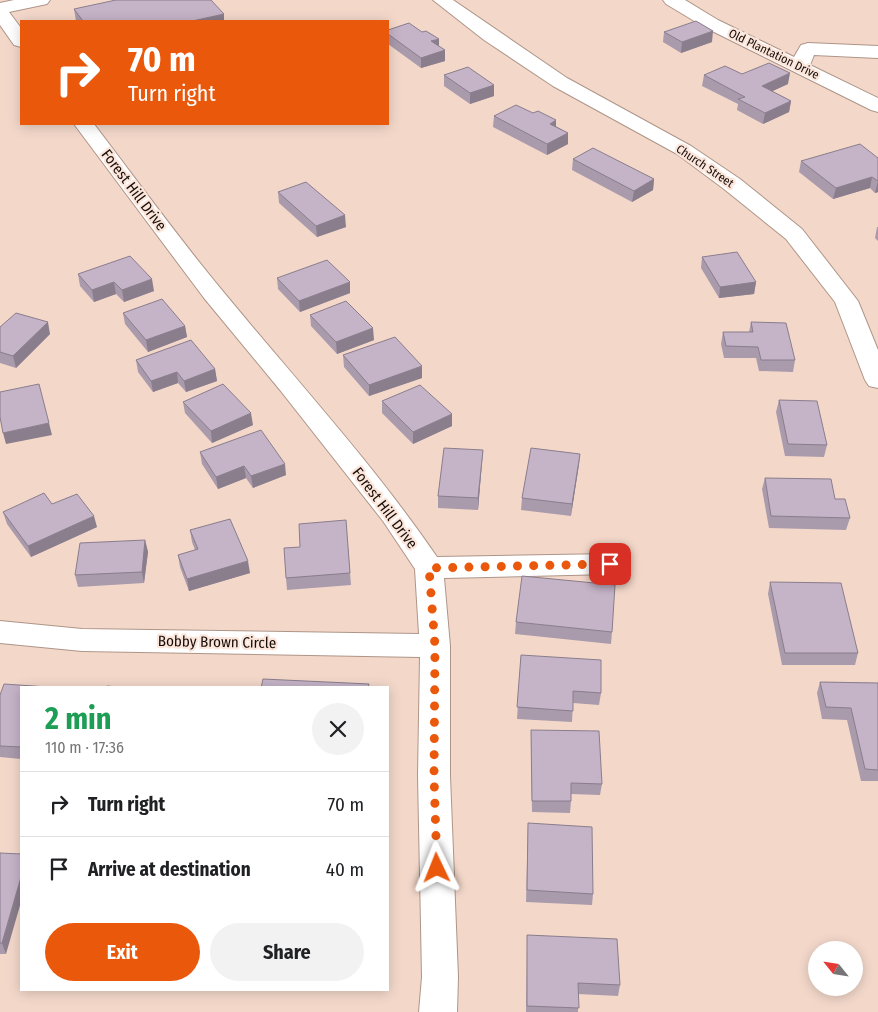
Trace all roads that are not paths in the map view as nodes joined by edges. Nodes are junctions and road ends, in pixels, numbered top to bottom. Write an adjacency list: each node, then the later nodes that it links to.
1 (41, 0): 4 (street)
2 (442, 0): 11 (street, Church Street)
3 (672, 0): 8 (street, Old Plantation Drive)
4 (0, 8)
5 (0, 12): 6 (street)
6 (20, 40)
7 (878, 52): 8 (street)
8 (799, 67): 9 (street, Old Plantation Drive)
9 (878, 106)
10 (85, 125): 13 (street, Forest Hill Drive)
11 (878, 380)
12 (610, 564): 13 (street)
13 (429, 568): 15 (street)
14 (0, 632): 15 (street, Bobby Brown Circle)
15 (435, 646): 16 (street)
16 (438, 1012)

